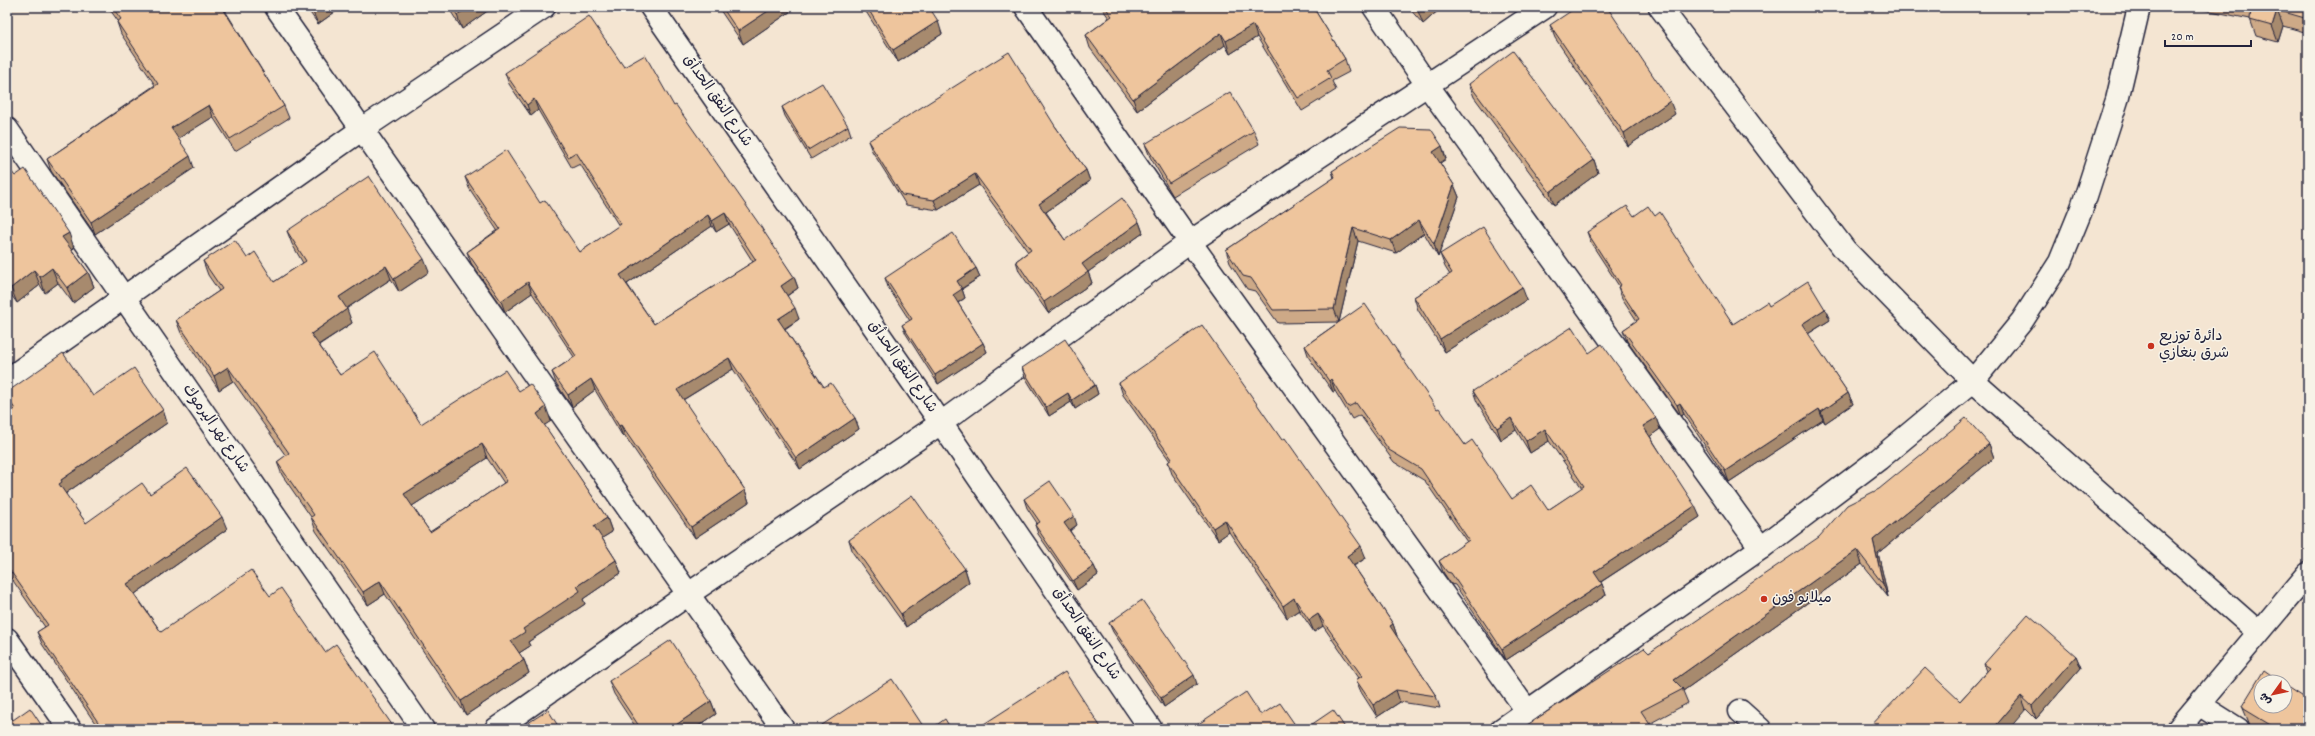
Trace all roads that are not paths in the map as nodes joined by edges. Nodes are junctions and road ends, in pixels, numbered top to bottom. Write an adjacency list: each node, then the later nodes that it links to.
1 (276, 7): 11 (street)
2 (544, 7): 11 (street)
3 (651, 7): 16 (street, شارع النفق الحدأق)
4 (1026, 7): 12 (street)
5 (1374, 7): 9 (street)
6 (1545, 7): 9 (street)
7 (1660, 7): 15 (street)
8 (2139, 7): 15 (street)
9 (1428, 86): 12 (street); 17 (street)
10 (7, 129): 13 (street, شارع نهر اليرموك)
11 (361, 130): 13 (street); 19 (street)
12 (1190, 242): 16 (street); 23 (street)
13 (124, 297): 14 (street); 26 (street, شارع نهر اليرموك)
14 (7, 380)
15 (1973, 381): 17 (street); 20 (street)
16 (941, 423): 19 (street); 29 (street, شارع النفق الحدأق)
17 (1761, 548): 23 (street)
18 (2308, 574): 20 (street)
19 (690, 593): 27 (street); 28 (street)
20 (2258, 632): 22 (street)
21 (7, 639): 25 (street)
22 (2200, 705): 32 (street); 33 (street)
23 (1528, 712): 30 (street)
24 (1740, 712): 31 (street)
25 (70, 729)
26 (423, 729)
27 (496, 729)
28 (784, 729)
29 (1151, 729)
30 (1502, 729)
31 (1760, 729)
32 (2178, 729)
33 (2238, 729)

